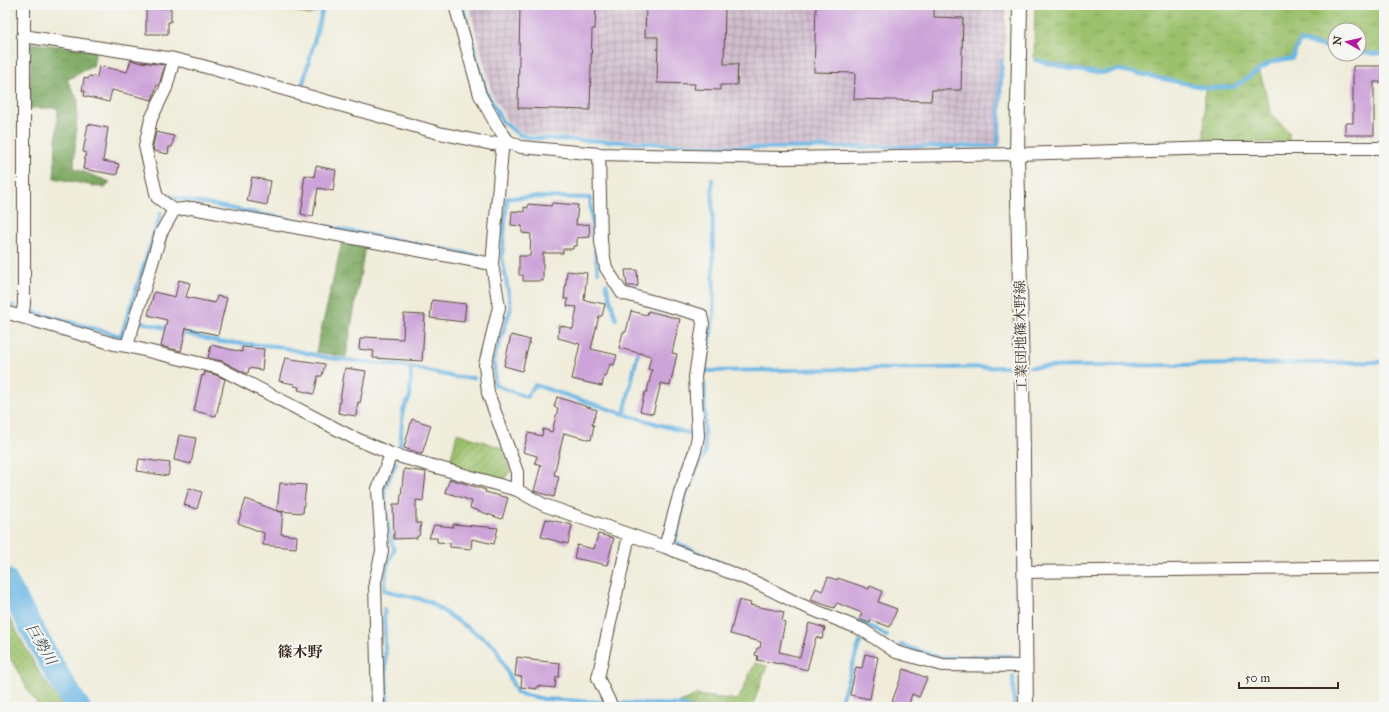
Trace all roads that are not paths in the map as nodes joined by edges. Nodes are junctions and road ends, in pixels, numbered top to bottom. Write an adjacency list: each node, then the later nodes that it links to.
1 (24, 5): 4 (street)
2 (455, 5): 6 (street)
3 (1020, 5): 9 (street, 工業団地篠木野線)
4 (23, 36): 5 (street); 13 (street)
5 (174, 59): 6 (street); 10 (street)
6 (508, 141): 8 (street); 11 (street)
7 (1384, 148): 9 (street)
8 (599, 154): 9 (street); 18 (street)
9 (1017, 154): 20 (street, 工業団地篠木野線)
10 (174, 210): 11 (street); 14 (street)
11 (492, 264): 16 (street)
12 (5, 312): 13 (street)
13 (22, 317): 14 (street)
14 (128, 346): 15 (street)
15 (391, 454): 16 (street); 22 (street)
16 (517, 490): 17 (street)
17 (629, 535): 18 (street); 23 (street)
18 (665, 547): 21 (street)
19 (1384, 567): 20 (street)
20 (1024, 572): 21 (street, 工業団地篠木野線)
21 (1026, 666): 24 (street, 工業団地篠木野線)
22 (378, 707)
23 (610, 707)
24 (1026, 707)

